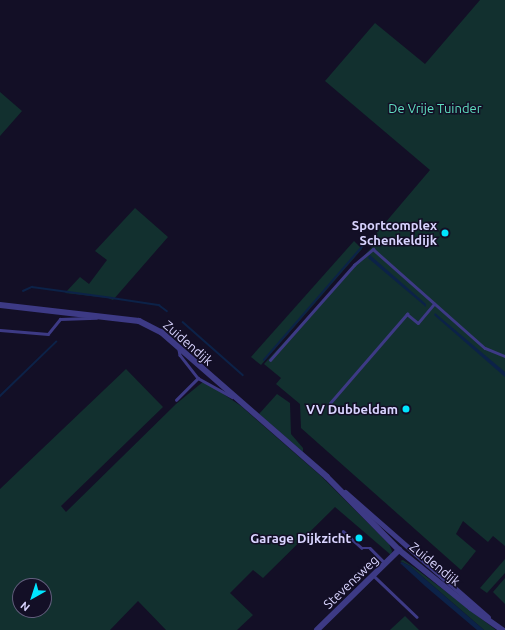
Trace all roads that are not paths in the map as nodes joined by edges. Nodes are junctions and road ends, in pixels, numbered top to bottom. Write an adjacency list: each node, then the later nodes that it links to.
1 (434, 304): 6 (lane); 7 (lane); 11 (lane)
2 (0, 305): 3 (street, Zuidendijk)
3 (102, 317): 4 (lane); 5 (street, Zuidendijk)
4 (0, 330)
5 (178, 348): 8 (lane); 10 (street, Zuidendijk)
6 (505, 356)
7 (270, 360)
8 (198, 378): 9 (lane); 10 (lane)
9 (176, 400)
10 (239, 401): 12 (street, Zuidendijk)
11 (330, 403)
12 (327, 477): 14 (street, Zuidendijk); 18 (street, Zuidendijk)
13 (343, 531): 15 (lane)
14 (399, 550): 15 (street, Stevensweg); 18 (street, Zuidendijk)
15 (386, 563): 16 (street, Stevensweg)
16 (373, 575): 17 (lane); 19 (street, Stevensweg)
17 (417, 617)
18 (502, 629)
19 (317, 630)

